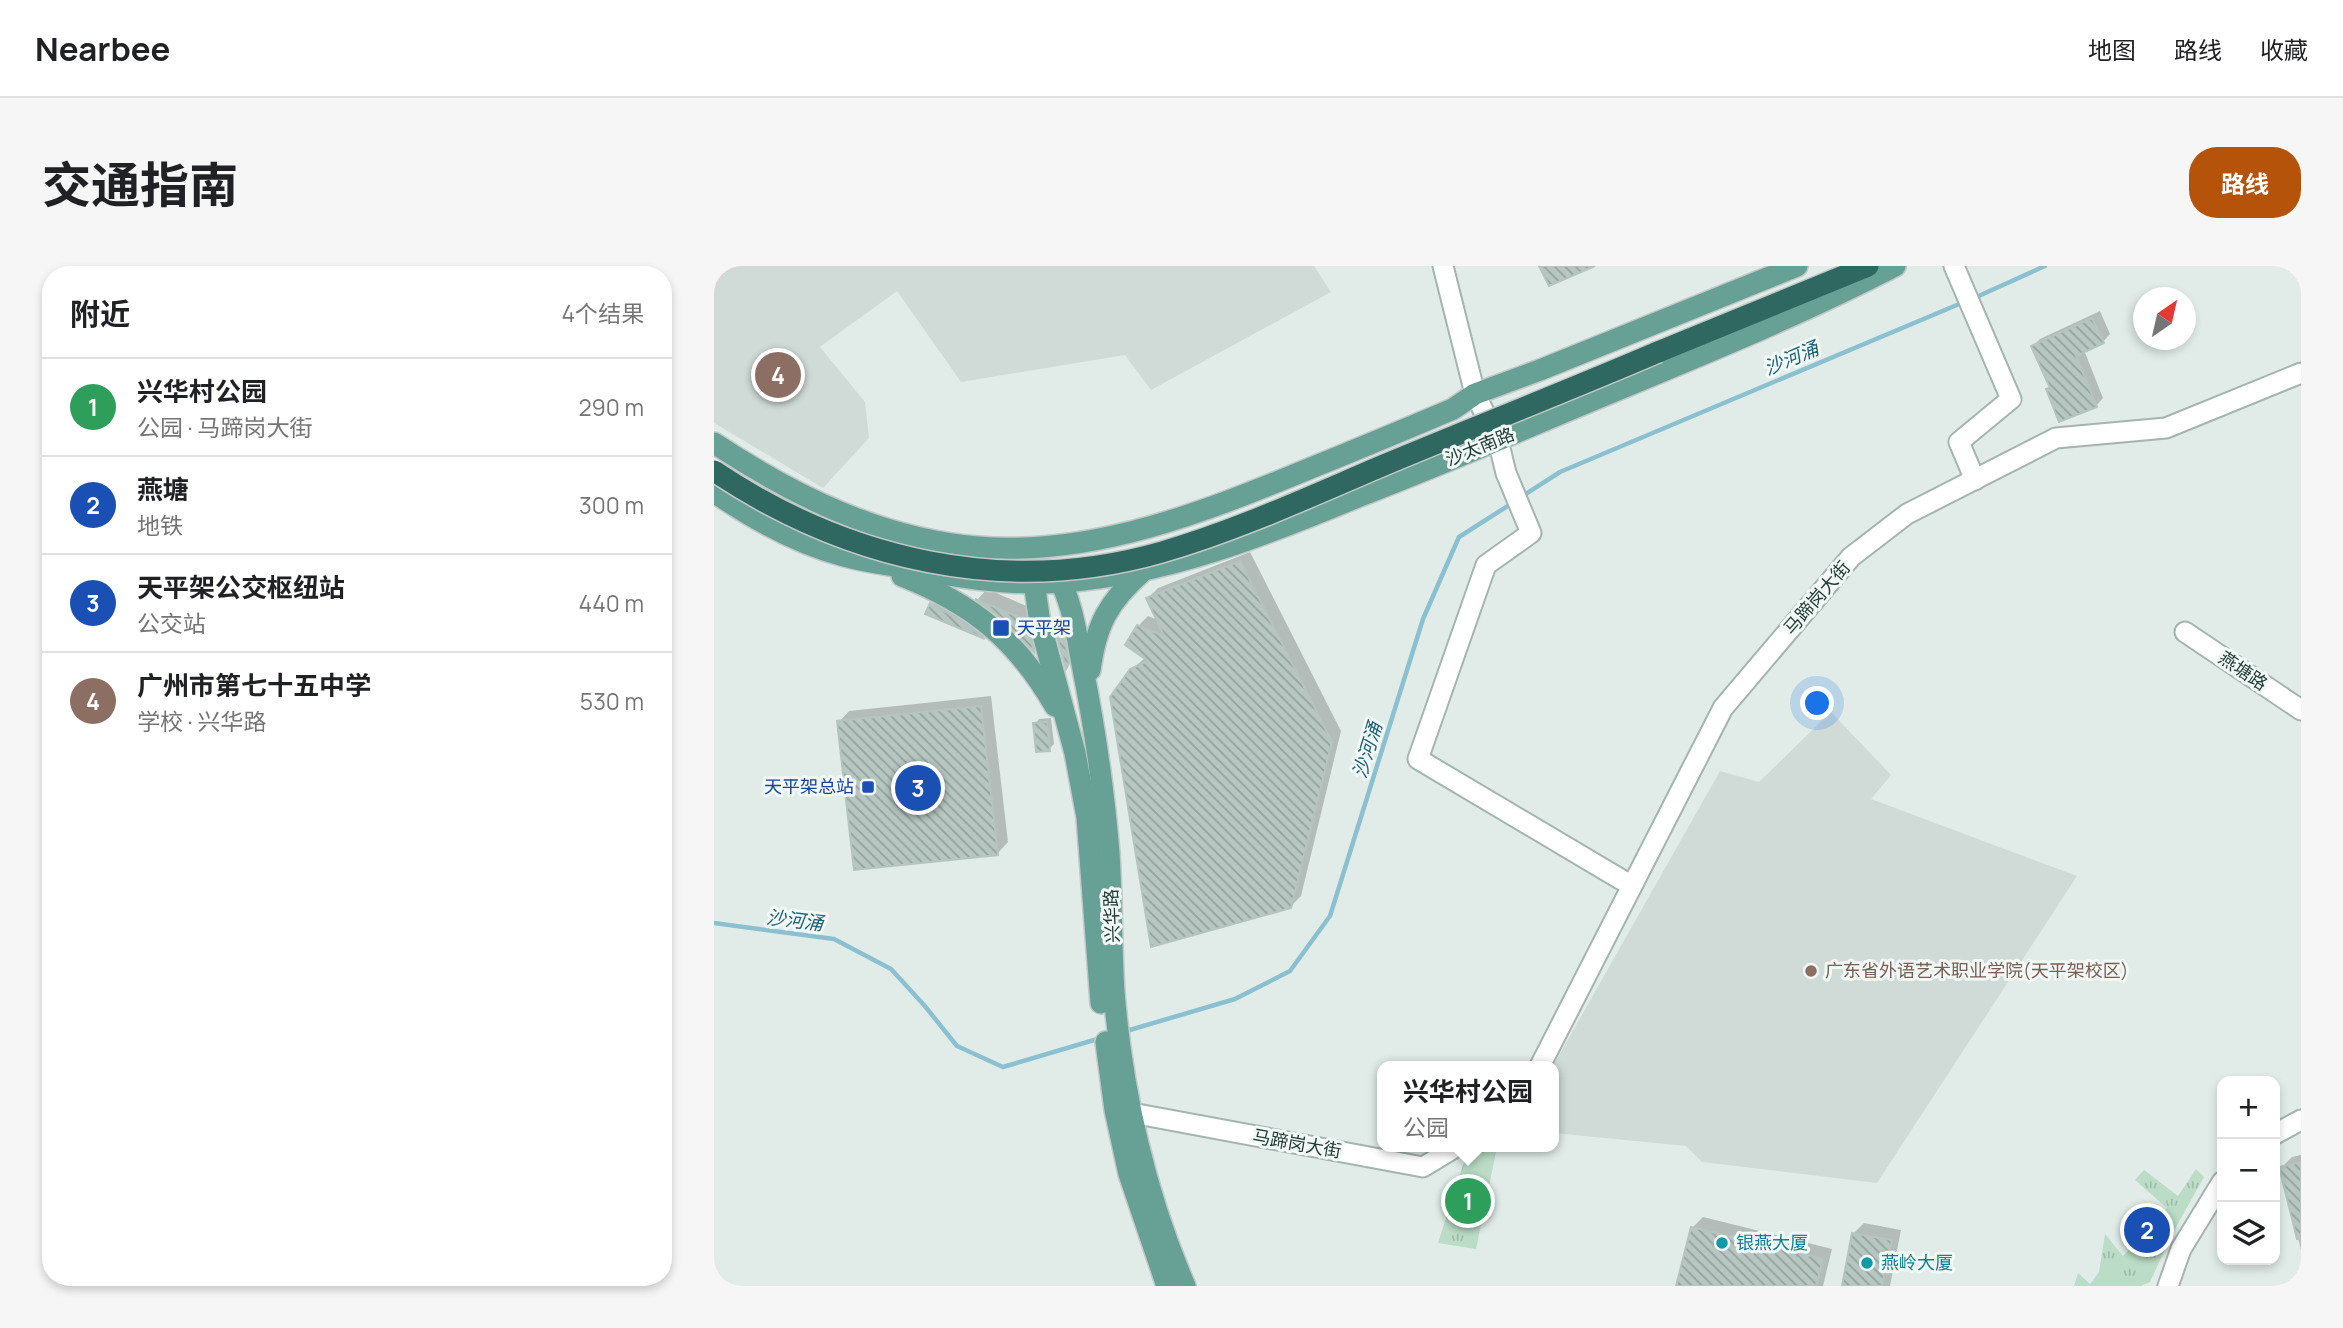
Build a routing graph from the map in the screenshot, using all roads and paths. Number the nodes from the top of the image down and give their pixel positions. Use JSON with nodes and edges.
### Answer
{"nodes":[{"id":1,"x":1443,"y":266,"type":"edge"},
{"id":2,"x":1797,"y":266,"type":"edge"},
{"id":3,"x":1868,"y":266,"type":"edge"},
{"id":4,"x":1895,"y":266,"type":"edge"},
{"id":5,"x":1957,"y":272,"type":"edge"},
{"id":6,"x":2301,"y":373,"type":"edge"},
{"id":7,"x":1475,"y":394,"type":"junction"},
{"id":8,"x":1498,"y":440,"type":"junction"},
{"id":9,"x":714,"y":443,"type":"edge"},
{"id":10,"x":714,"y":471,"type":"edge"},
{"id":11,"x":1975,"y":480,"type":"junction"},
{"id":12,"x":714,"y":492,"type":"edge"},
{"id":13,"x":1039,"y":547,"type":"junction"},
{"id":14,"x":861,"y":560,"type":"junction"},
{"id":15,"x":1143,"y":570,"type":"junction"},
{"id":16,"x":1048,"y":582,"type":"junction"},
{"id":17,"x":2185,"y":632,"type":"dead end"},
{"id":18,"x":1087,"y":692,"type":"junction"},
{"id":19,"x":2301,"y":710,"type":"edge"},
{"id":20,"x":1069,"y":729,"type":"junction"},
{"id":21,"x":1632,"y":886,"type":"junction"},
{"id":22,"x":1107,"y":993,"type":"junction"},
{"id":23,"x":1115,"y":1059,"type":"junction"},
{"id":24,"x":1543,"y":1061,"type":"edge"},
{"id":25,"x":1132,"y":1113,"type":"junction"},
{"id":26,"x":2301,"y":1119,"type":"edge"},
{"id":27,"x":2280,"y":1131,"type":"edge"},
{"id":28,"x":1448,"y":1152,"type":"edge"},
{"id":29,"x":2217,"y":1190,"type":"edge"},
{"id":30,"x":1167,"y":1286,"type":"edge"},
{"id":31,"x":1185,"y":1286,"type":"edge"},
{"id":32,"x":2168,"y":1286,"type":"edge"}],
"edges":[{"from":1,"to":7,"type":"street"},
{"from":2,"to":7,"type":"main road"},
{"from":3,"to":10,"type":"highway","bridge":true},
{"from":4,"to":8,"type":"main road","name":"沙太南路"},
{"from":5,"to":11,"type":"street"},
{"from":6,"to":11,"type":"street","name":"马蹄岗大街"},
{"from":7,"to":8,"type":"street"},
{"from":7,"to":13,"type":"main road"},
{"from":8,"to":15,"type":"main road","name":"沙太南路"},
{"from":8,"to":21,"type":"street"},
{"from":9,"to":13,"type":"main road"},
{"from":11,"to":21,"type":"street","name":"马蹄岗大街"},
{"from":12,"to":14,"type":"main road"},
{"from":13,"to":16,"type":"main road","name":"兴华路"},
{"from":14,"to":16,"type":"main road"},
{"from":14,"to":20,"type":"main road"},
{"from":15,"to":16,"type":"main road","name":"沙太南路"},
{"from":15,"to":18,"type":"main road"},
{"from":16,"to":18,"type":"main road","name":"兴华路"},
{"from":16,"to":20,"type":"main road","name":"兴华路"},
{"from":17,"to":19,"type":"street","name":"燕塘路"},
{"from":18,"to":22,"type":"main road","name":"兴华路"},
{"from":20,"to":22,"type":"main road","name":"兴华路"},
{"from":21,"to":24,"type":"street","name":"马蹄岗大街"},
{"from":22,"to":23,"type":"main road","name":"兴华路"},
{"from":23,"to":25,"type":"main road","name":"兴华路"},
{"from":23,"to":30,"type":"main road","name":"兴华路"},
{"from":25,"to":28,"type":"street","name":"马蹄岗大街"},
{"from":25,"to":31,"type":"main road","name":"兴华路"},
{"from":26,"to":27,"type":"street"},
{"from":29,"to":32,"type":"street"}]}
